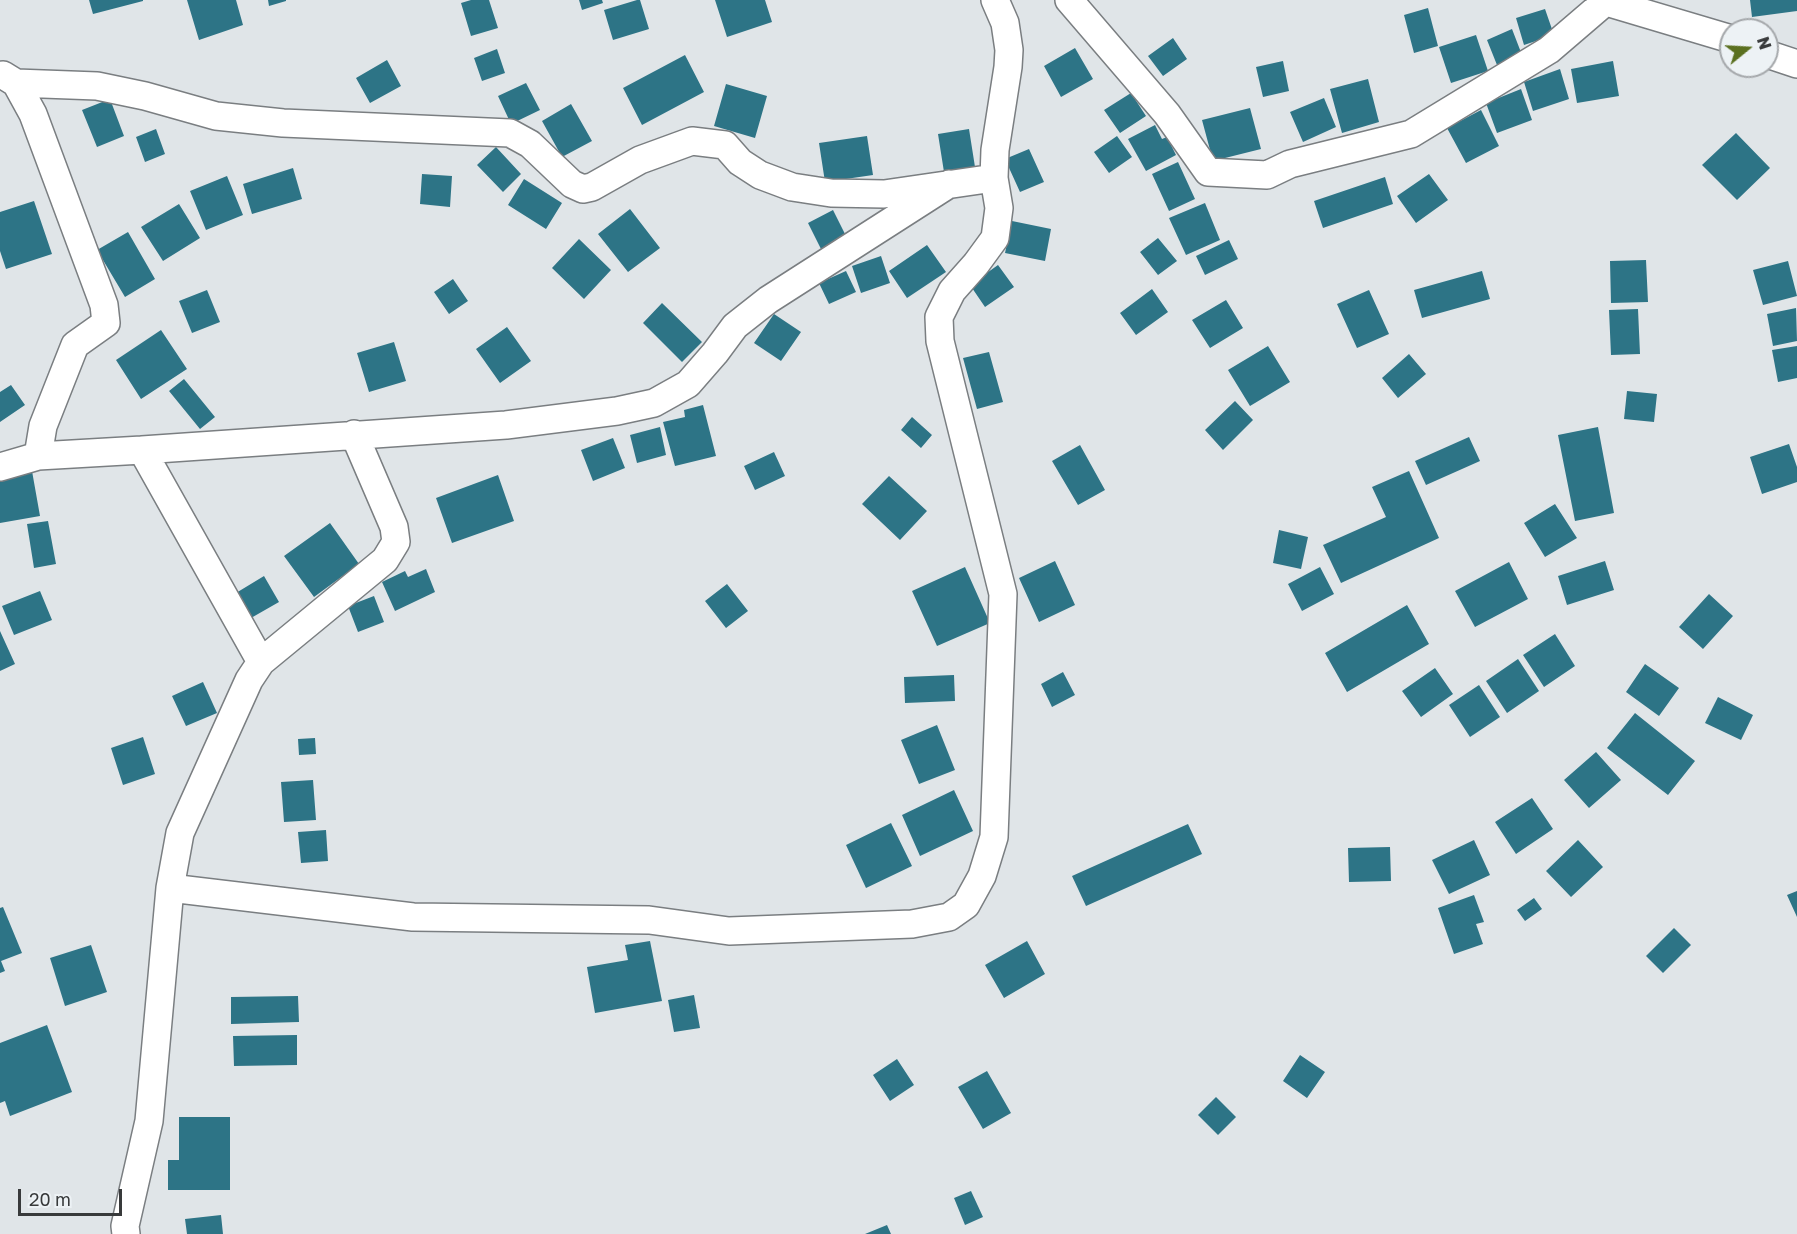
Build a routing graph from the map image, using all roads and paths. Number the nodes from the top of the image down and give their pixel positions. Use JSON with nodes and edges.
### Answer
{"nodes":[{"id":1,"x":994,"y":0,"type":"edge"},
{"id":2,"x":1069,"y":0,"type":"edge"},
{"id":3,"x":1603,"y":1,"type":"edge"},
{"id":4,"x":1719,"y":35,"type":"edge"},
{"id":5,"x":1779,"y":58,"type":"edge"},
{"id":6,"x":1797,"y":64,"type":"edge"},
{"id":7,"x":8,"y":78,"type":"edge"},
{"id":8,"x":994,"y":178,"type":"junction"},
{"id":9,"x":950,"y":184,"type":"junction"},
{"id":10,"x":354,"y":434,"type":"junction"},
{"id":11,"x":142,"y":450,"type":"junction"},
{"id":12,"x":38,"y":456,"type":"junction"},
{"id":13,"x":0,"y":467,"type":"edge"},
{"id":14,"x":261,"y":662,"type":"junction"},
{"id":15,"x":170,"y":888,"type":"junction"},
{"id":16,"x":126,"y":1234,"type":"edge"}],
"edges":[{"from":1,"to":8,"type":"street"},
{"from":2,"to":3,"type":"street"},
{"from":3,"to":4,"type":"street"},
{"from":5,"to":6,"type":"street"},
{"from":7,"to":9,"type":"street"},
{"from":7,"to":12,"type":"street"},
{"from":8,"to":9,"type":"street"},
{"from":8,"to":15,"type":"street"},
{"from":9,"to":10,"type":"street"},
{"from":10,"to":11,"type":"street"},
{"from":10,"to":14,"type":"street"},
{"from":11,"to":12,"type":"street"},
{"from":11,"to":14,"type":"street"},
{"from":12,"to":13,"type":"street"},
{"from":14,"to":15,"type":"street"},
{"from":15,"to":16,"type":"street"}]}
